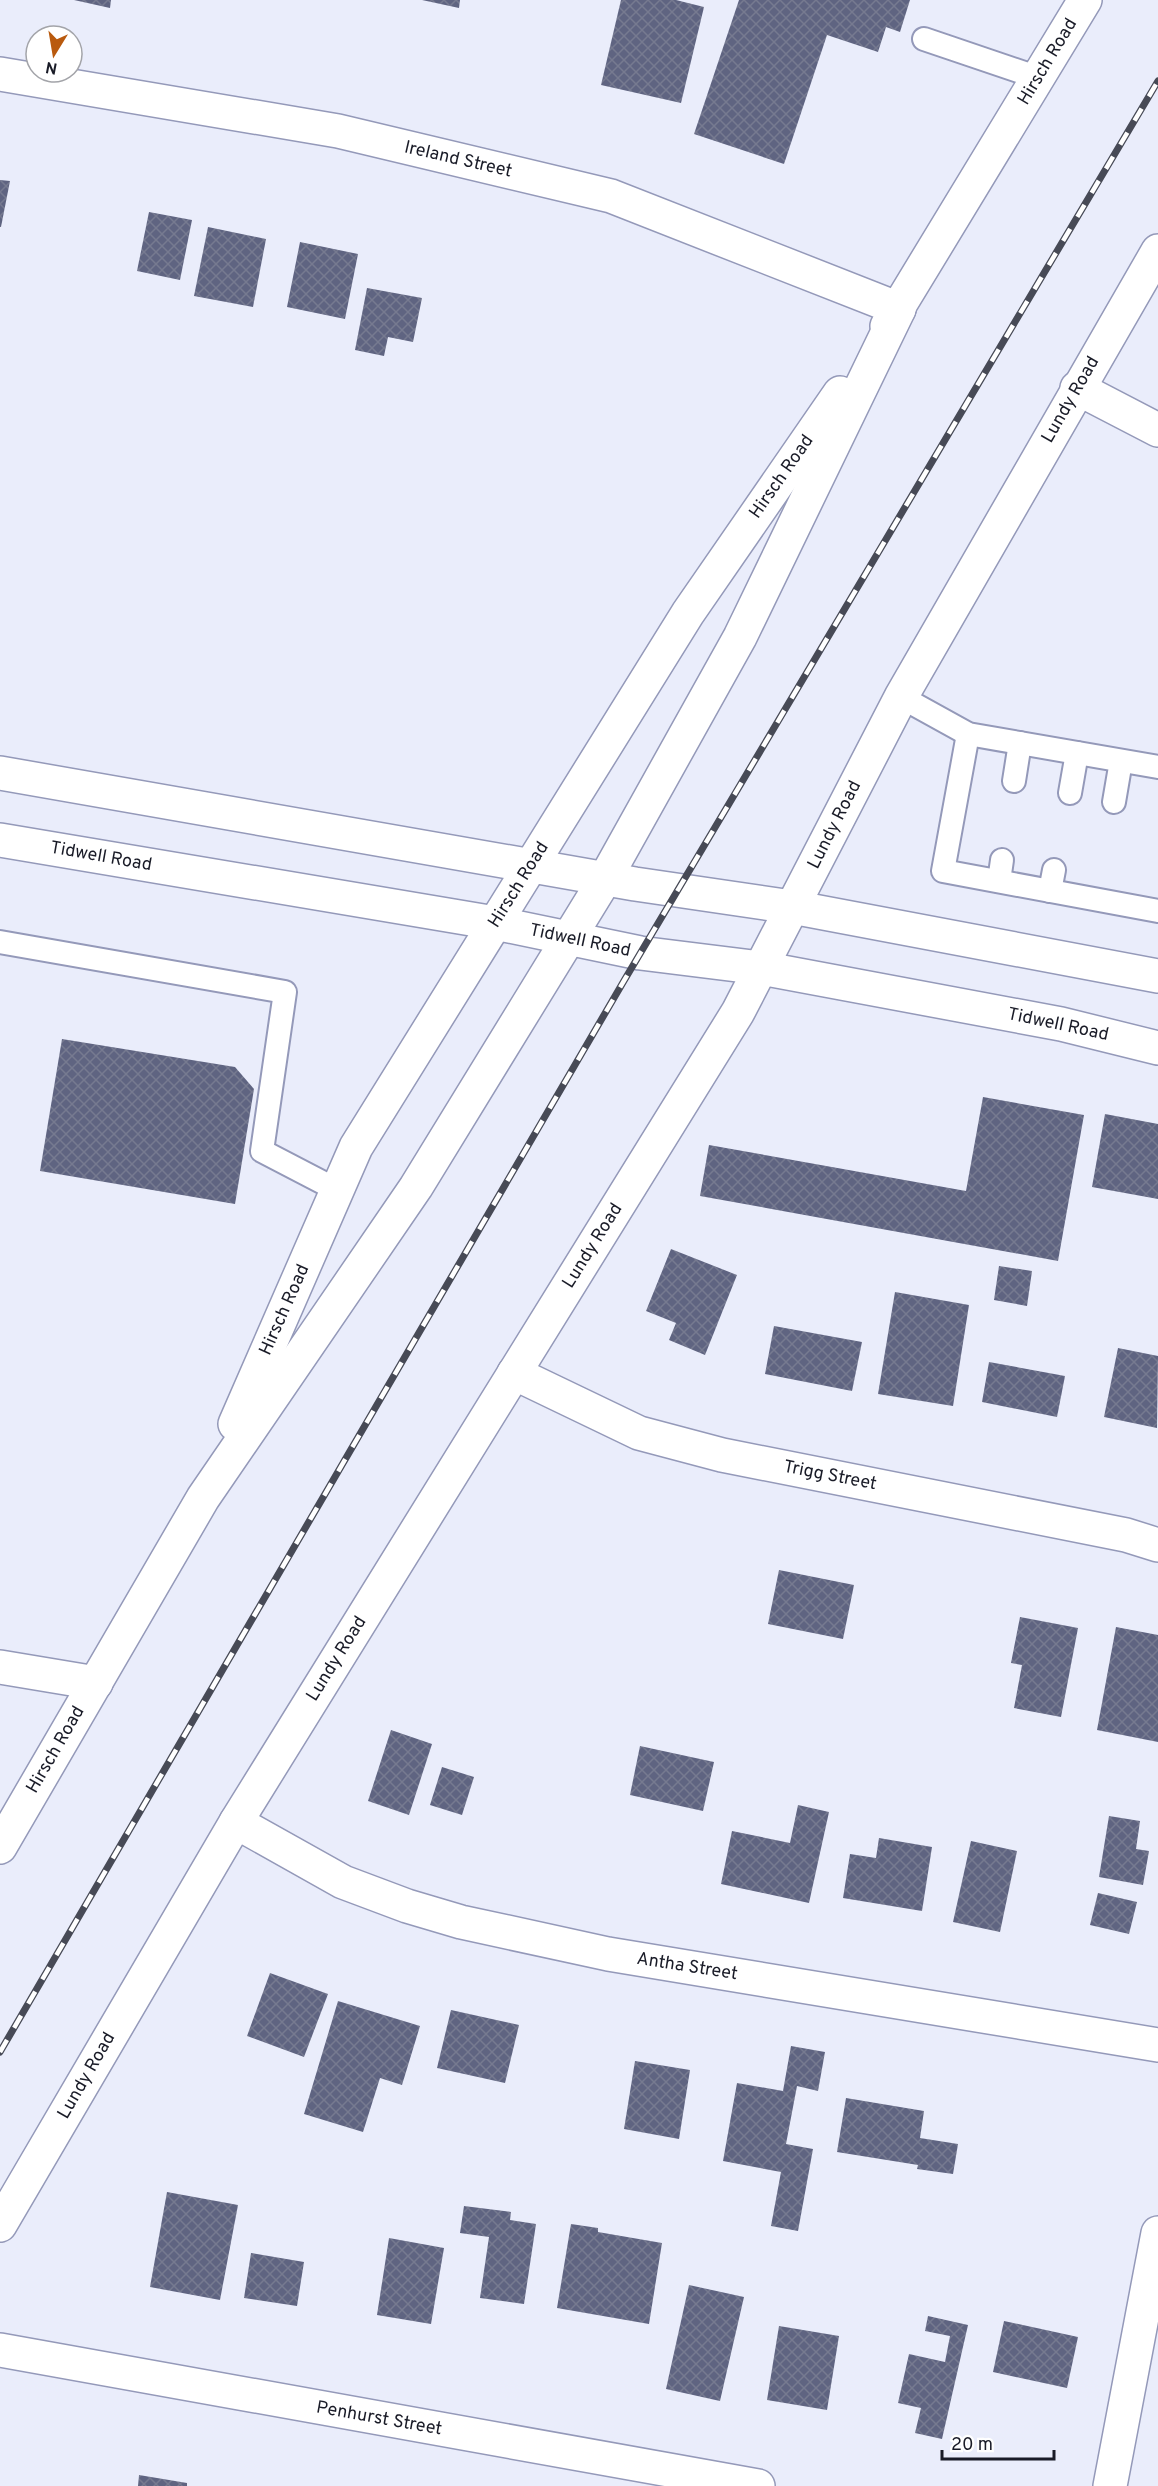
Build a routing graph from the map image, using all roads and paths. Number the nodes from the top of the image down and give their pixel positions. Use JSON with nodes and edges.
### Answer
{"nodes":[{"id":1,"x":1085,"y":0,"type":"edge"},
{"id":2,"x":924,"y":39,"type":"dead end"},
{"id":3,"x":0,"y":74,"type":"edge"},
{"id":4,"x":1039,"y":78,"type":"junction"},
{"id":5,"x":1158,"y":250,"type":"edge"},
{"id":6,"x":899,"y":309,"type":"junction"},
{"id":7,"x":1077,"y":388,"type":"junction"},
{"id":8,"x":1158,"y":430,"type":"edge"},
{"id":9,"x":901,"y":697,"type":"junction"},
{"id":10,"x":968,"y":734,"type":"junction"},
{"id":11,"x":1020,"y":743,"type":"junction"},
{"id":12,"x":1077,"y":753,"type":"junction"},
{"id":13,"x":1121,"y":761,"type":"junction"},
{"id":14,"x":1158,"y":767,"type":"edge"},
{"id":15,"x":0,"y":772,"type":"edge"},
{"id":16,"x":1014,"y":781,"type":"dead end"},
{"id":17,"x":1070,"y":793,"type":"dead end"},
{"id":18,"x":1114,"y":802,"type":"dead end"},
{"id":19,"x":0,"y":840,"type":"edge"},
{"id":20,"x":530,"y":866,"type":"junction"},
{"id":21,"x":605,"y":879,"type":"junction"},
{"id":22,"x":792,"y":907,"type":"junction"},
{"id":23,"x":1158,"y":911,"type":"edge"},
{"id":24,"x":495,"y":923,"type":"junction"},
{"id":25,"x":569,"y":939,"type":"junction"},
{"id":26,"x":0,"y":942,"type":"edge"},
{"id":27,"x":761,"y":968,"type":"junction"},
{"id":28,"x":1157,"y":970,"type":"edge"},
{"id":29,"x":1158,"y":1048,"type":"edge"},
{"id":30,"x":337,"y":1190,"type":"junction"},
{"id":31,"x":514,"y":1373,"type":"junction"},
{"id":32,"x":203,"y":1498,"type":"junction"},
{"id":33,"x":1158,"y":1545,"type":"edge"},
{"id":34,"x":0,"y":1667,"type":"edge"},
{"id":35,"x":96,"y":1683,"type":"junction"},
{"id":36,"x":236,"y":1822,"type":"junction"},
{"id":37,"x":0,"y":1846,"type":"edge"},
{"id":38,"x":1158,"y":2045,"type":"edge"},
{"id":39,"x":0,"y":2225,"type":"edge"},
{"id":40,"x":1158,"y":2233,"type":"edge"},
{"id":41,"x":0,"y":2350,"type":"edge"},
{"id":42,"x":758,"y":2486,"type":"edge"},
{"id":43,"x":1110,"y":2486,"type":"edge"}],
"edges":[{"from":1,"to":4,"type":"street","name":"Hirsch Road"},
{"from":2,"to":4,"type":"lane"},
{"from":3,"to":6,"type":"street","name":"Ireland Street"},
{"from":4,"to":6,"type":"street","name":"Hirsch Road"},
{"from":5,"to":7,"type":"street","name":"Lundy Road"},
{"from":6,"to":20,"type":"street","name":"Hirsch Road"},
{"from":6,"to":21,"type":"street","name":"Hirsch Road"},
{"from":7,"to":8,"type":"street"},
{"from":7,"to":9,"type":"street","name":"Lundy Road"},
{"from":9,"to":10,"type":"lane"},
{"from":9,"to":22,"type":"street","name":"Lundy Road"},
{"from":10,"to":11,"type":"lane"},
{"from":10,"to":23,"type":"lane"},
{"from":11,"to":12,"type":"lane"},
{"from":11,"to":16,"type":"lane"},
{"from":12,"to":13,"type":"lane"},
{"from":12,"to":17,"type":"lane"},
{"from":13,"to":14,"type":"lane"},
{"from":13,"to":18,"type":"lane"},
{"from":15,"to":20,"type":"street"},
{"from":19,"to":24,"type":"street","name":"Tidwell Road"},
{"from":20,"to":21,"type":"street"},
{"from":20,"to":24,"type":"street","name":"Hirsch Road"},
{"from":21,"to":22,"type":"street"},
{"from":21,"to":25,"type":"street","name":"Hirsch Road"},
{"from":22,"to":27,"type":"street","name":"Lundy Road"},
{"from":22,"to":28,"type":"street"},
{"from":24,"to":25,"type":"street","name":"Tidwell Road"},
{"from":24,"to":30,"type":"street","name":"Hirsch Road"},
{"from":25,"to":27,"type":"street","name":"Tidwell Road"},
{"from":25,"to":32,"type":"street","name":"Hirsch Road"},
{"from":26,"to":30,"type":"lane"},
{"from":27,"to":29,"type":"street","name":"Tidwell Road"},
{"from":27,"to":31,"type":"street","name":"Lundy Road"},
{"from":30,"to":32,"type":"street","name":"Hirsch Road"},
{"from":31,"to":33,"type":"street","name":"Trigg Street"},
{"from":31,"to":36,"type":"street","name":"Lundy Road"},
{"from":32,"to":35,"type":"street","name":"Hirsch Road"},
{"from":34,"to":35,"type":"street"},
{"from":35,"to":37,"type":"street","name":"Hirsch Road"},
{"from":36,"to":38,"type":"street","name":"Antha Street"},
{"from":36,"to":39,"type":"street","name":"Lundy Road"},
{"from":40,"to":43,"type":"street"},
{"from":41,"to":42,"type":"street","name":"Penhurst Street"}]}
